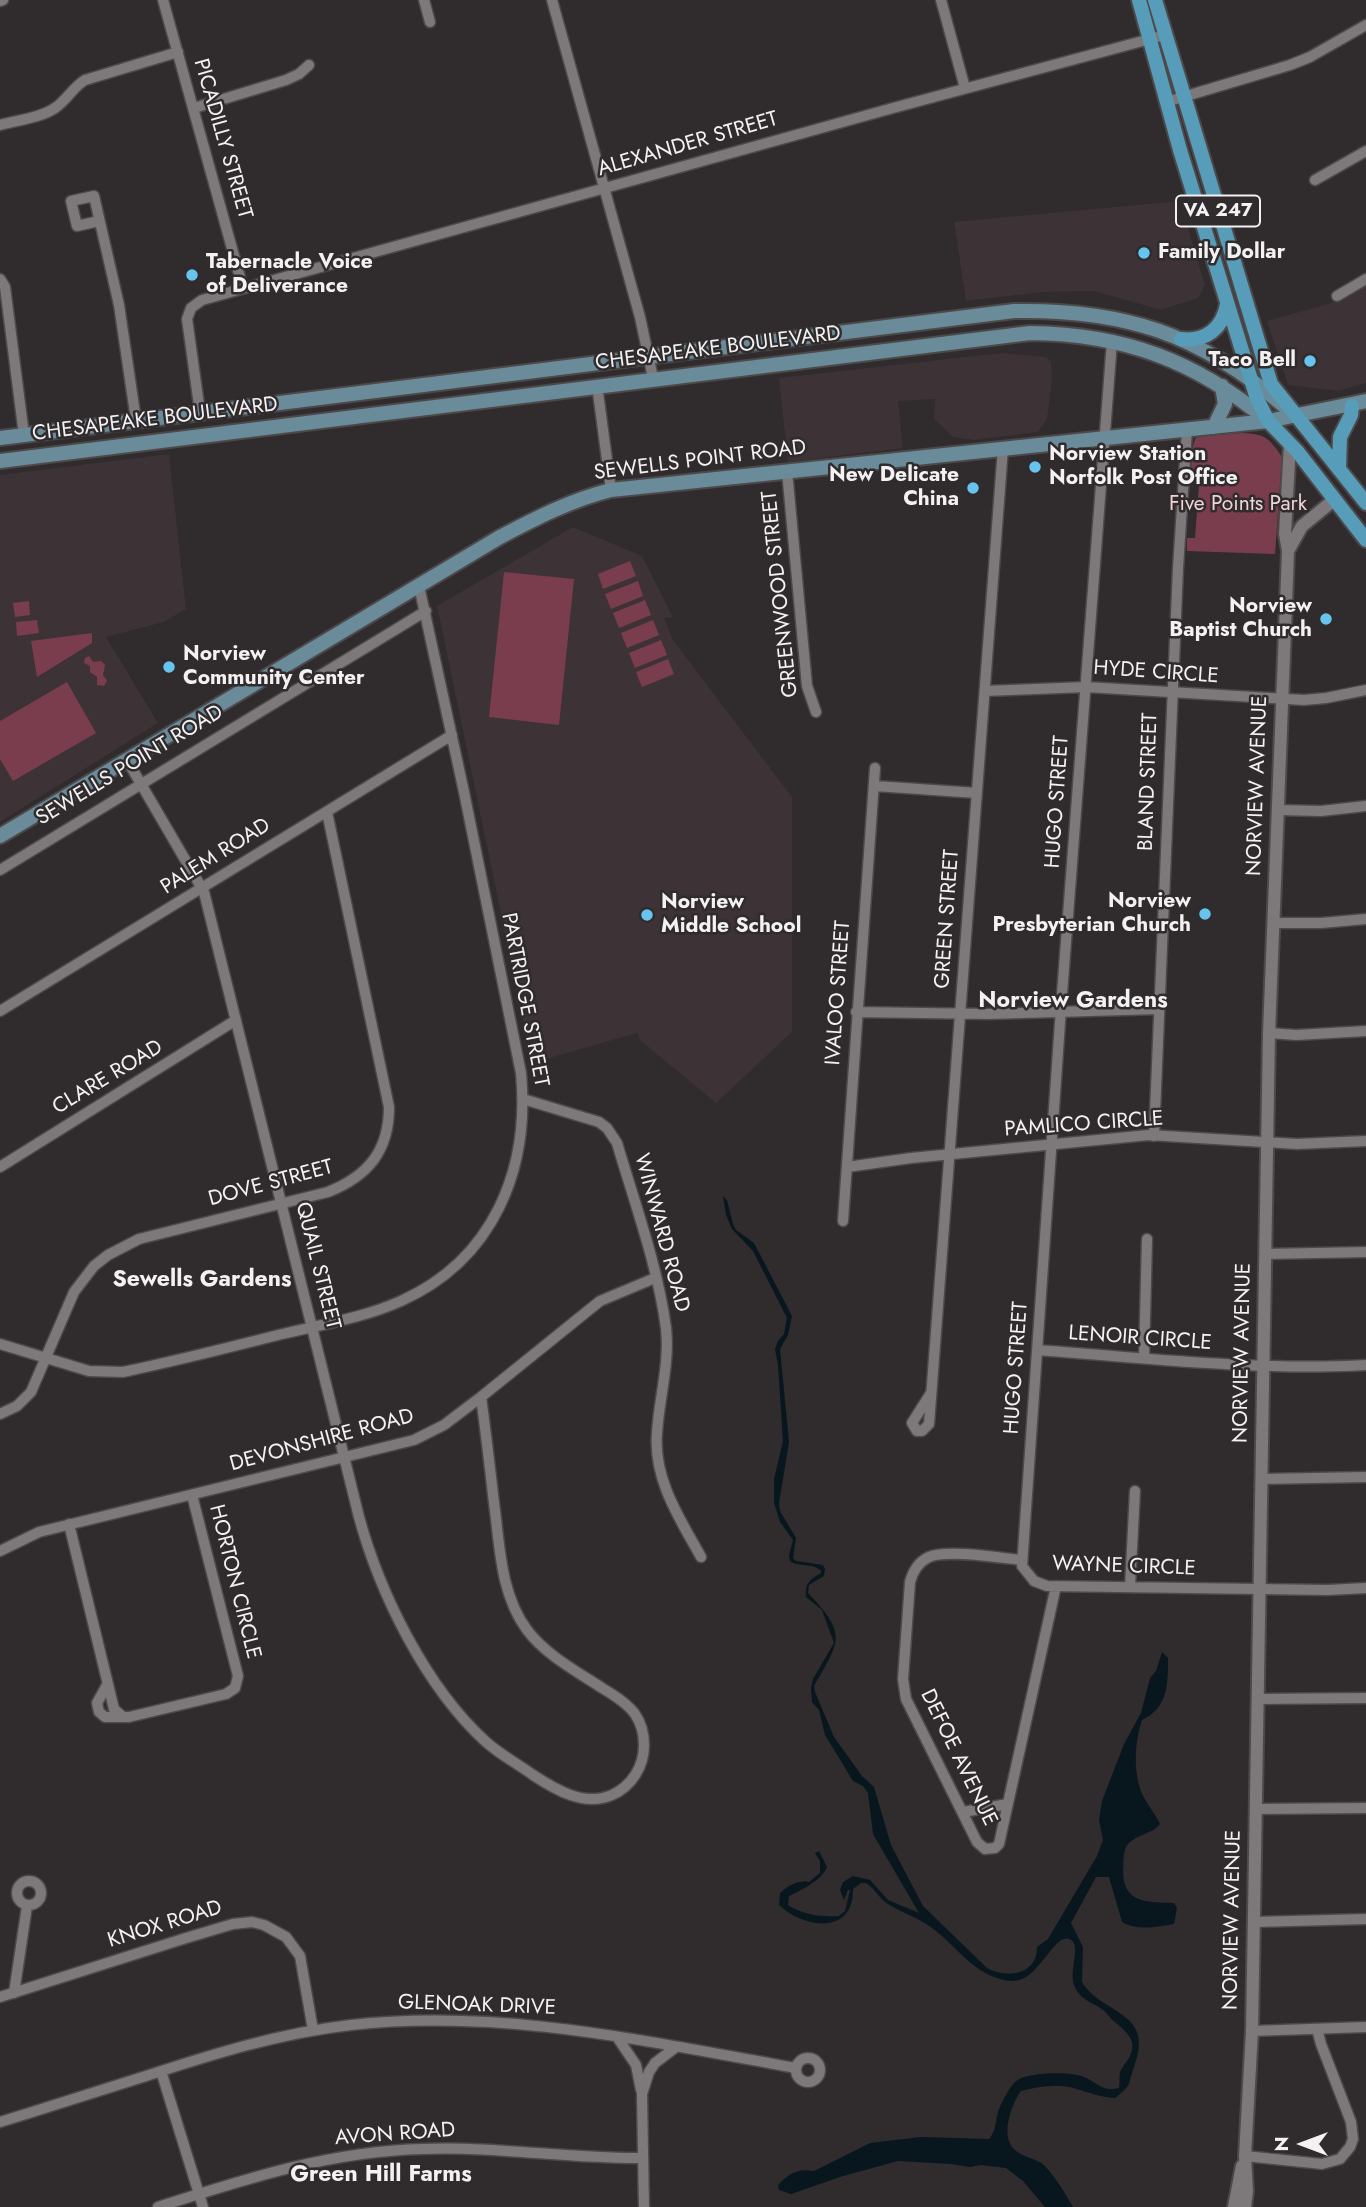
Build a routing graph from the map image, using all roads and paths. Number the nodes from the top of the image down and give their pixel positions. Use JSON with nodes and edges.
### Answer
{"nodes":[{"id":1,"x":163,"y":0,"type":"edge"},
{"id":2,"x":424,"y":0,"type":"edge"},
{"id":3,"x":552,"y":0,"type":"edge"},
{"id":4,"x":941,"y":0,"type":"edge"},
{"id":5,"x":1139,"y":0,"type":"edge"},
{"id":6,"x":1155,"y":0,"type":"edge"},
{"id":7,"x":430,"y":22,"type":"dead end"},
{"id":8,"x":1366,"y":25,"type":"edge"},
{"id":9,"x":1165,"y":35,"type":"junction"},
{"id":10,"x":1149,"y":40,"type":"junction"},
{"id":11,"x":178,"y":52,"type":"junction"},
{"id":12,"x":309,"y":65,"type":"dead end"},
{"id":13,"x":965,"y":88,"type":"junction"},
{"id":14,"x":1183,"y":96,"type":"junction"},
{"id":15,"x":1166,"y":102,"type":"junction"},
{"id":16,"x":194,"y":108,"type":"junction"},
{"id":17,"x":0,"y":125,"type":"edge"},
{"id":18,"x":1366,"y":151,"type":"edge"},
{"id":19,"x":1315,"y":180,"type":"dead end"},
{"id":20,"x":605,"y":189,"type":"junction"},
{"id":21,"x":99,"y":221,"type":"dead end"},
{"id":22,"x":0,"y":279,"type":"edge"},
{"id":23,"x":1366,"y":279,"type":"edge"},
{"id":24,"x":243,"y":288,"type":"junction"},
{"id":25,"x":1337,"y":296,"type":"dead end"},
{"id":26,"x":1228,"y":302,"type":"junction"},
{"id":27,"x":1014,"y":311,"type":"junction"},
{"id":28,"x":1017,"y":333,"type":"junction"},
{"id":29,"x":1181,"y":339,"type":"junction"},
{"id":30,"x":1112,"y":341,"type":"junction"},
{"id":31,"x":648,"y":356,"type":"junction"},
{"id":32,"x":653,"y":378,"type":"junction"},
{"id":33,"x":1250,"y":378,"type":"junction"},
{"id":34,"x":597,"y":385,"type":"junction"},
{"id":35,"x":1222,"y":386,"type":"junction"},
{"id":36,"x":1359,"y":403,"type":"edge"},
{"id":37,"x":200,"y":412,"type":"junction"},
{"id":38,"x":1296,"y":416,"type":"junction"},
{"id":39,"x":136,"y":420,"type":"junction"},
{"id":40,"x":1268,"y":421,"type":"junction"},
{"id":41,"x":1214,"y":427,"type":"junction"},
{"id":42,"x":1187,"y":430,"type":"junction"},
{"id":43,"x":24,"y":435,"type":"junction"},
{"id":44,"x":0,"y":438,"type":"edge"},
{"id":45,"x":1104,"y":438,"type":"junction"},
{"id":46,"x":1290,"y":443,"type":"junction"},
{"id":47,"x":1003,"y":449,"type":"junction"},
{"id":48,"x":0,"y":461,"type":"edge"},
{"id":49,"x":1339,"y":468,"type":"junction"},
{"id":50,"x":788,"y":471,"type":"junction"},
{"id":51,"x":611,"y":491,"type":"junction"},
{"id":52,"x":1335,"y":499,"type":"junction"},
{"id":53,"x":1366,"y":503,"type":"edge"},
{"id":54,"x":1366,"y":540,"type":"edge"},
{"id":55,"x":1288,"y":551,"type":"junction"},
{"id":56,"x":419,"y":586,"type":"junction"},
{"id":57,"x":426,"y":611,"type":"junction"},
{"id":58,"x":1086,"y":687,"type":"junction"},
{"id":59,"x":1366,"y":690,"type":"edge"},
{"id":60,"x":985,"y":691,"type":"junction"},
{"id":61,"x":1172,"y":693,"type":"junction"},
{"id":62,"x":1283,"y":699,"type":"junction"},
{"id":63,"x":816,"y":712,"type":"dead end"},
{"id":64,"x":452,"y":735,"type":"junction"},
{"id":65,"x":127,"y":760,"type":"junction"},
{"id":66,"x":875,"y":768,"type":"dead end"},
{"id":67,"x":141,"y":784,"type":"junction"},
{"id":68,"x":875,"y":786,"type":"junction"},
{"id":69,"x":977,"y":793,"type":"junction"},
{"id":70,"x":1366,"y":806,"type":"edge"},
{"id":71,"x":1278,"y":810,"type":"junction"},
{"id":72,"x":327,"y":812,"type":"junction"},
{"id":73,"x":0,"y":836,"type":"edge"},
{"id":74,"x":0,"y":870,"type":"edge"},
{"id":75,"x":202,"y":888,"type":"junction"},
{"id":76,"x":1366,"y":919,"type":"edge"},
{"id":77,"x":1274,"y":923,"type":"junction"},
{"id":78,"x":1159,"y":1009,"type":"junction"},
{"id":79,"x":0,"y":1011,"type":"edge"},
{"id":80,"x":856,"y":1012,"type":"junction"},
{"id":81,"x":1061,"y":1012,"type":"junction"},
{"id":82,"x":960,"y":1014,"type":"junction"},
{"id":83,"x":236,"y":1020,"type":"junction"},
{"id":84,"x":1366,"y":1031,"type":"edge"},
{"id":85,"x":1269,"y":1033,"type":"junction"},
{"id":86,"x":523,"y":1099,"type":"junction"},
{"id":87,"x":1154,"y":1136,"type":"junction"},
{"id":88,"x":1366,"y":1142,"type":"edge"},
{"id":89,"x":1052,"y":1143,"type":"junction"},
{"id":90,"x":1267,"y":1143,"type":"junction"},
{"id":91,"x":951,"y":1154,"type":"junction"},
{"id":92,"x":0,"y":1167,"type":"edge"},
{"id":93,"x":847,"y":1167,"type":"junction"},
{"id":94,"x":281,"y":1203,"type":"junction"},
{"id":95,"x":843,"y":1221,"type":"dead end"},
{"id":96,"x":1147,"y":1239,"type":"dead end"},
{"id":97,"x":1366,"y":1252,"type":"edge"},
{"id":98,"x":1265,"y":1254,"type":"junction"},
{"id":99,"x":656,"y":1278,"type":"junction"},
{"id":100,"x":313,"y":1327,"type":"junction"},
{"id":101,"x":0,"y":1344,"type":"edge"},
{"id":102,"x":1037,"y":1350,"type":"junction"},
{"id":103,"x":1144,"y":1358,"type":"junction"},
{"id":104,"x":46,"y":1359,"type":"junction"},
{"id":105,"x":1366,"y":1365,"type":"edge"},
{"id":106,"x":1263,"y":1367,"type":"junction"},
{"id":107,"x":931,"y":1393,"type":"dead end"},
{"id":108,"x":481,"y":1397,"type":"junction"},
{"id":109,"x":0,"y":1414,"type":"edge"},
{"id":110,"x":345,"y":1457,"type":"junction"},
{"id":111,"x":1366,"y":1477,"type":"edge"},
{"id":112,"x":1261,"y":1479,"type":"junction"},
{"id":113,"x":1135,"y":1491,"type":"dead end"},
{"id":114,"x":192,"y":1494,"type":"junction"},
{"id":115,"x":69,"y":1524,"type":"junction"},
{"id":116,"x":0,"y":1551,"type":"edge"},
{"id":117,"x":701,"y":1557,"type":"dead end"},
{"id":118,"x":1021,"y":1560,"type":"junction"},
{"id":119,"x":910,"y":1582,"type":"joint"},
{"id":120,"x":1056,"y":1586,"type":"junction"},
{"id":121,"x":1130,"y":1587,"type":"junction"},
{"id":122,"x":1260,"y":1588,"type":"junction"},
{"id":123,"x":1366,"y":1588,"type":"edge"},
{"id":124,"x":107,"y":1685,"type":"junction"},
{"id":125,"x":1366,"y":1698,"type":"edge"},
{"id":126,"x":1258,"y":1699,"type":"junction"},
{"id":127,"x":123,"y":1717,"type":"junction"},
{"id":128,"x":1009,"y":1804,"type":"junction"},
{"id":129,"x":1366,"y":1808,"type":"edge"},
{"id":130,"x":1256,"y":1809,"type":"junction"},
{"id":131,"x":963,"y":1812,"type":"junction"},
{"id":132,"x":27,"y":1906,"type":"dead end"},
{"id":133,"x":1366,"y":1919,"type":"edge"},
{"id":134,"x":1254,"y":1922,"type":"junction"},
{"id":135,"x":14,"y":1993,"type":"junction"},
{"id":136,"x":0,"y":1997,"type":"edge"},
{"id":137,"x":1366,"y":2027,"type":"edge"},
{"id":138,"x":1317,"y":2029,"type":"junction"},
{"id":139,"x":313,"y":2030,"type":"junction"},
{"id":140,"x":1252,"y":2031,"type":"junction"},
{"id":141,"x":617,"y":2037,"type":"junction"},
{"id":142,"x":676,"y":2047,"type":"junction"},
{"id":143,"x":796,"y":2068,"type":"dead end"},
{"id":144,"x":161,"y":2071,"type":"junction"},
{"id":145,"x":642,"y":2094,"type":"junction"},
{"id":146,"x":0,"y":2122,"type":"edge"},
{"id":147,"x":1245,"y":2156,"type":"junction"},
{"id":148,"x":642,"y":2158,"type":"junction"},
{"id":149,"x":199,"y":2194,"type":"junction"},
{"id":150,"x":158,"y":2207,"type":"edge"},
{"id":151,"x":204,"y":2207,"type":"edge"},
{"id":152,"x":643,"y":2207,"type":"edge"},
{"id":153,"x":1234,"y":2207,"type":"edge"},
{"id":154,"x":1245,"y":2207,"type":"edge"}],
"edges":[{"from":1,"to":11,"type":"street","name":"PICADILLY STREET"},
{"from":2,"to":7,"type":"street"},
{"from":3,"to":20,"type":"street"},
{"from":4,"to":13,"type":"street"},
{"from":5,"to":10,"type":"main road","number":"VA 247"},
{"from":6,"to":9,"type":"main road","number":"VA 247"},
{"from":8,"to":14,"type":"street"},
{"from":9,"to":10,"type":"street","name":"ALEXANDER STREET"},
{"from":9,"to":14,"type":"main road","number":"VA 247"},
{"from":10,"to":13,"type":"street","name":"ALEXANDER STREET"},
{"from":10,"to":15,"type":"main road","number":"VA 247"},
{"from":11,"to":16,"type":"street","name":"PICADILLY STREET"},
{"from":11,"to":17,"type":"street"},
{"from":12,"to":16,"type":"street"},
{"from":13,"to":20,"type":"street","name":"ALEXANDER STREET"},
{"from":14,"to":15,"type":"street"},
{"from":14,"to":38,"type":"main road","number":"VA 247"},
{"from":15,"to":26,"type":"main road","number":"VA 247"},
{"from":16,"to":24,"type":"street","name":"PICADILLY STREET"},
{"from":18,"to":19,"type":"street"},
{"from":20,"to":24,"type":"street","name":"ALEXANDER STREET"},
{"from":20,"to":31,"type":"street"},
{"from":21,"to":39,"type":"street"},
{"from":22,"to":43,"type":"street"},
{"from":23,"to":25,"type":"street"},
{"from":24,"to":37,"type":"street","name":"ALEXANDER STREET"},
{"from":26,"to":29,"type":"main road"},
{"from":26,"to":33,"type":"main road","number":"VA 247"},
{"from":27,"to":28,"type":"main road"},
{"from":27,"to":29,"type":"main road","name":"CHESAPEAKE BOULEVARD"},
{"from":27,"to":31,"type":"main road","name":"CHESAPEAKE BOULEVARD"},
{"from":28,"to":30,"type":"main road","name":"CHESAPEAKE BOULEVARD"},
{"from":28,"to":32,"type":"main road","name":"CHESAPEAKE BOULEVARD"},
{"from":29,"to":33,"type":"main road","name":"CHESAPEAKE BOULEVARD"},
{"from":30,"to":35,"type":"main road","name":"CHESAPEAKE BOULEVARD"},
{"from":30,"to":45,"type":"street","name":"HUGO STREET"},
{"from":31,"to":32,"type":"street"},
{"from":31,"to":37,"type":"main road","name":"CHESAPEAKE BOULEVARD"},
{"from":32,"to":34,"type":"main road","name":"CHESAPEAKE BOULEVARD"},
{"from":33,"to":38,"type":"main road","name":"CHESAPEAKE BOULEVARD"},
{"from":33,"to":40,"type":"main road","number":"VA 247"},
{"from":34,"to":48,"type":"main road","name":"CHESAPEAKE BOULEVARD"},
{"from":34,"to":51,"type":"street"},
{"from":35,"to":40,"type":"main road","name":"CHESAPEAKE BOULEVARD"},
{"from":35,"to":41,"type":"main road"},
{"from":36,"to":38,"type":"main road","name":"SEWELLS POINT ROAD"},
{"from":36,"to":49,"type":"main road"},
{"from":37,"to":39,"type":"main road","name":"CHESAPEAKE BOULEVARD"},
{"from":38,"to":40,"type":"main road","name":"SEWELLS POINT ROAD"},
{"from":38,"to":49,"type":"main road","name":"CHESAPEAKE BOULEVARD","number":"VA 247"},
{"from":39,"to":43,"type":"main road","name":"CHESAPEAKE BOULEVARD"},
{"from":40,"to":41,"type":"main road","name":"SEWELLS POINT ROAD"},
{"from":40,"to":46,"type":"main road","name":"CHESAPEAKE BOULEVARD","number":"VA 247"},
{"from":41,"to":42,"type":"main road","name":"SEWELLS POINT ROAD"},
{"from":42,"to":45,"type":"main road","name":"SEWELLS POINT ROAD"},
{"from":42,"to":61,"type":"street","name":"BLAND STREET"},
{"from":43,"to":44,"type":"main road","name":"CHESAPEAKE BOULEVARD"},
{"from":45,"to":47,"type":"main road","name":"SEWELLS POINT ROAD"},
{"from":45,"to":58,"type":"street","name":"HUGO STREET"},
{"from":46,"to":52,"type":"main road","name":"CHESAPEAKE BOULEVARD","number":"VA 247"},
{"from":46,"to":55,"type":"street","name":"NORVIEW AVENUE"},
{"from":47,"to":50,"type":"main road","name":"SEWELLS POINT ROAD"},
{"from":47,"to":60,"type":"street","name":"GREEN STREET"},
{"from":49,"to":53,"type":"main road","name":"CHESAPEAKE BOULEVARD","number":"VA 247"},
{"from":50,"to":51,"type":"main road","name":"SEWELLS POINT ROAD"},
{"from":50,"to":63,"type":"street","name":"GREENWOOD STREET"},
{"from":51,"to":56,"type":"main road","name":"SEWELLS POINT ROAD"},
{"from":52,"to":54,"type":"main road","name":"CHESAPEAKE BOULEVARD","number":"VA 247"},
{"from":52,"to":55,"type":"street"},
{"from":55,"to":62,"type":"street","name":"NORVIEW AVENUE"},
{"from":56,"to":57,"type":"street","name":"PARTRIDGE STREET"},
{"from":56,"to":65,"type":"main road","name":"SEWELLS POINT ROAD"},
{"from":57,"to":64,"type":"street","name":"PARTRIDGE STREET"},
{"from":57,"to":67,"type":"street","name":"SEWELLS POINT ROAD"},
{"from":58,"to":60,"type":"street","name":"HYDE CIRCLE"},
{"from":58,"to":61,"type":"street","name":"HYDE CIRCLE"},
{"from":58,"to":81,"type":"street","name":"HUGO STREET"},
{"from":59,"to":62,"type":"street","name":"HYDE CIRCLE"},
{"from":60,"to":69,"type":"street","name":"GREEN STREET"},
{"from":61,"to":62,"type":"street","name":"HYDE CIRCLE"},
{"from":61,"to":78,"type":"street","name":"BLAND STREET"},
{"from":62,"to":71,"type":"street","name":"NORVIEW AVENUE"},
{"from":64,"to":72,"type":"street","name":"PALEM ROAD"},
{"from":64,"to":86,"type":"street","name":"PARTRIDGE STREET"},
{"from":65,"to":67,"type":"street","name":"QUAIL STREET"},
{"from":65,"to":73,"type":"main road","name":"SEWELLS POINT ROAD"},
{"from":66,"to":68,"type":"street","name":"IVALOO STREET"},
{"from":67,"to":74,"type":"street","name":"SEWELLS POINT ROAD"},
{"from":67,"to":75,"type":"street","name":"QUAIL STREET"},
{"from":68,"to":69,"type":"street"},
{"from":68,"to":80,"type":"street","name":"IVALOO STREET"},
{"from":69,"to":82,"type":"street","name":"GREEN STREET"},
{"from":70,"to":71,"type":"street"},
{"from":71,"to":77,"type":"street","name":"NORVIEW AVENUE"},
{"from":72,"to":75,"type":"street","name":"PALEM ROAD"},
{"from":72,"to":94,"type":"street","name":"DOVE STREET"},
{"from":75,"to":79,"type":"street","name":"PALEM ROAD"},
{"from":75,"to":83,"type":"street","name":"QUAIL STREET"},
{"from":76,"to":77,"type":"street"},
{"from":77,"to":85,"type":"street","name":"NORVIEW AVENUE"},
{"from":78,"to":81,"type":"street"},
{"from":78,"to":87,"type":"street","name":"BLAND STREET"},
{"from":80,"to":82,"type":"street"},
{"from":80,"to":93,"type":"street","name":"IVALOO STREET"},
{"from":81,"to":82,"type":"street"},
{"from":81,"to":89,"type":"street","name":"HUGO STREET"},
{"from":82,"to":91,"type":"street","name":"GREEN STREET"},
{"from":83,"to":92,"type":"street","name":"CLARE ROAD"},
{"from":83,"to":94,"type":"street","name":"QUAIL STREET"},
{"from":84,"to":85,"type":"street"},
{"from":85,"to":90,"type":"street","name":"NORVIEW AVENUE"},
{"from":86,"to":99,"type":"street","name":"WINWARD ROAD"},
{"from":86,"to":100,"type":"street","name":"PARTRIDGE STREET"},
{"from":87,"to":89,"type":"street","name":"PAMLICO CIRCLE"},
{"from":87,"to":90,"type":"street","name":"PAMLICO CIRCLE"},
{"from":88,"to":90,"type":"street","name":"PAMLICO CIRCLE"},
{"from":89,"to":91,"type":"street","name":"PAMLICO CIRCLE"},
{"from":89,"to":102,"type":"street","name":"HUGO STREET"},
{"from":90,"to":98,"type":"street","name":"NORVIEW AVENUE"},
{"from":91,"to":93,"type":"street","name":"PAMLICO CIRCLE"},
{"from":91,"to":107,"type":"street","name":"GREEN STREET"},
{"from":93,"to":95,"type":"street","name":"IVALOO STREET"},
{"from":94,"to":100,"type":"street","name":"QUAIL STREET"},
{"from":94,"to":104,"type":"street","name":"DOVE STREET"},
{"from":96,"to":103,"type":"street"},
{"from":97,"to":98,"type":"street"},
{"from":98,"to":106,"type":"street","name":"NORVIEW AVENUE"},
{"from":99,"to":108,"type":"street","name":"DEVONSHIRE ROAD"},
{"from":99,"to":117,"type":"street","name":"WINWARD ROAD"},
{"from":100,"to":104,"type":"street","name":"PARTRIDGE STREET"},
{"from":100,"to":110,"type":"street","name":"QUAIL STREET"},
{"from":101,"to":104,"type":"street","name":"PARTRIDGE STREET"},
{"from":102,"to":103,"type":"street","name":"LENOIR CIRCLE"},
{"from":102,"to":118,"type":"street","name":"HUGO STREET"},
{"from":103,"to":106,"type":"street","name":"LENOIR CIRCLE"},
{"from":104,"to":109,"type":"street","name":"DOVE STREET"},
{"from":105,"to":106,"type":"street","name":"LENOIR CIRCLE"},
{"from":106,"to":112,"type":"street","name":"NORVIEW AVENUE"},
{"from":108,"to":110,"type":"street","name":"DEVONSHIRE ROAD"},
{"from":108,"to":110,"type":"street","name":"QUAIL STREET"},
{"from":110,"to":114,"type":"street","name":"DEVONSHIRE ROAD"},
{"from":111,"to":112,"type":"street"},
{"from":112,"to":122,"type":"street","name":"NORVIEW AVENUE"},
{"from":113,"to":121,"type":"street"},
{"from":114,"to":115,"type":"street","name":"DEVONSHIRE ROAD"},
{"from":114,"to":127,"type":"street","name":"HORTON CIRCLE"},
{"from":115,"to":116,"type":"street","name":"DEVONSHIRE ROAD"},
{"from":115,"to":124,"type":"street"},
{"from":118,"to":119,"type":"street","name":"WAYNE CIRCLE"},
{"from":118,"to":120,"type":"street","name":"WAYNE CIRCLE"},
{"from":119,"to":131,"type":"street","name":"DEFOE AVENUE"},
{"from":120,"to":121,"type":"street","name":"WAYNE CIRCLE"},
{"from":120,"to":128,"type":"street"},
{"from":121,"to":122,"type":"street","name":"WAYNE CIRCLE"},
{"from":122,"to":123,"type":"street","name":"WAYNE CIRCLE"},
{"from":122,"to":126,"type":"street","name":"NORVIEW AVENUE"},
{"from":124,"to":127,"type":"street"},
{"from":124,"to":127,"type":"street"},
{"from":125,"to":126,"type":"street"},
{"from":126,"to":130,"type":"street","name":"NORVIEW AVENUE"},
{"from":128,"to":131,"type":"street"},
{"from":128,"to":131,"type":"street","name":"DEFOE AVENUE"},
{"from":129,"to":130,"type":"street"},
{"from":130,"to":134,"type":"street","name":"NORVIEW AVENUE"},
{"from":132,"to":135,"type":"street"},
{"from":133,"to":134,"type":"street"},
{"from":134,"to":140,"type":"street","name":"NORVIEW AVENUE"},
{"from":135,"to":136,"type":"street","name":"KNOX ROAD"},
{"from":135,"to":139,"type":"street","name":"KNOX ROAD"},
{"from":137,"to":138,"type":"street"},
{"from":138,"to":140,"type":"street"},
{"from":138,"to":147,"type":"street"},
{"from":139,"to":141,"type":"street","name":"GLENOAK DRIVE"},
{"from":139,"to":144,"type":"street","name":"GLENOAK DRIVE"},
{"from":140,"to":147,"type":"street","name":"NORVIEW AVENUE"},
{"from":141,"to":142,"type":"street","name":"GLENOAK DRIVE"},
{"from":141,"to":145,"type":"street"},
{"from":142,"to":143,"type":"street","name":"GLENOAK DRIVE"},
{"from":142,"to":145,"type":"street"},
{"from":144,"to":146,"type":"street","name":"GLENOAK DRIVE"},
{"from":144,"to":149,"type":"street"},
{"from":145,"to":148,"type":"street"},
{"from":147,"to":153,"type":"street","name":"NORVIEW AVENUE"},
{"from":147,"to":154,"type":"street","name":"NORVIEW AVENUE"},
{"from":148,"to":149,"type":"street","name":"AVON ROAD"},
{"from":148,"to":152,"type":"street"},
{"from":149,"to":150,"type":"street","name":"AVON ROAD"},
{"from":149,"to":151,"type":"street"}]}
